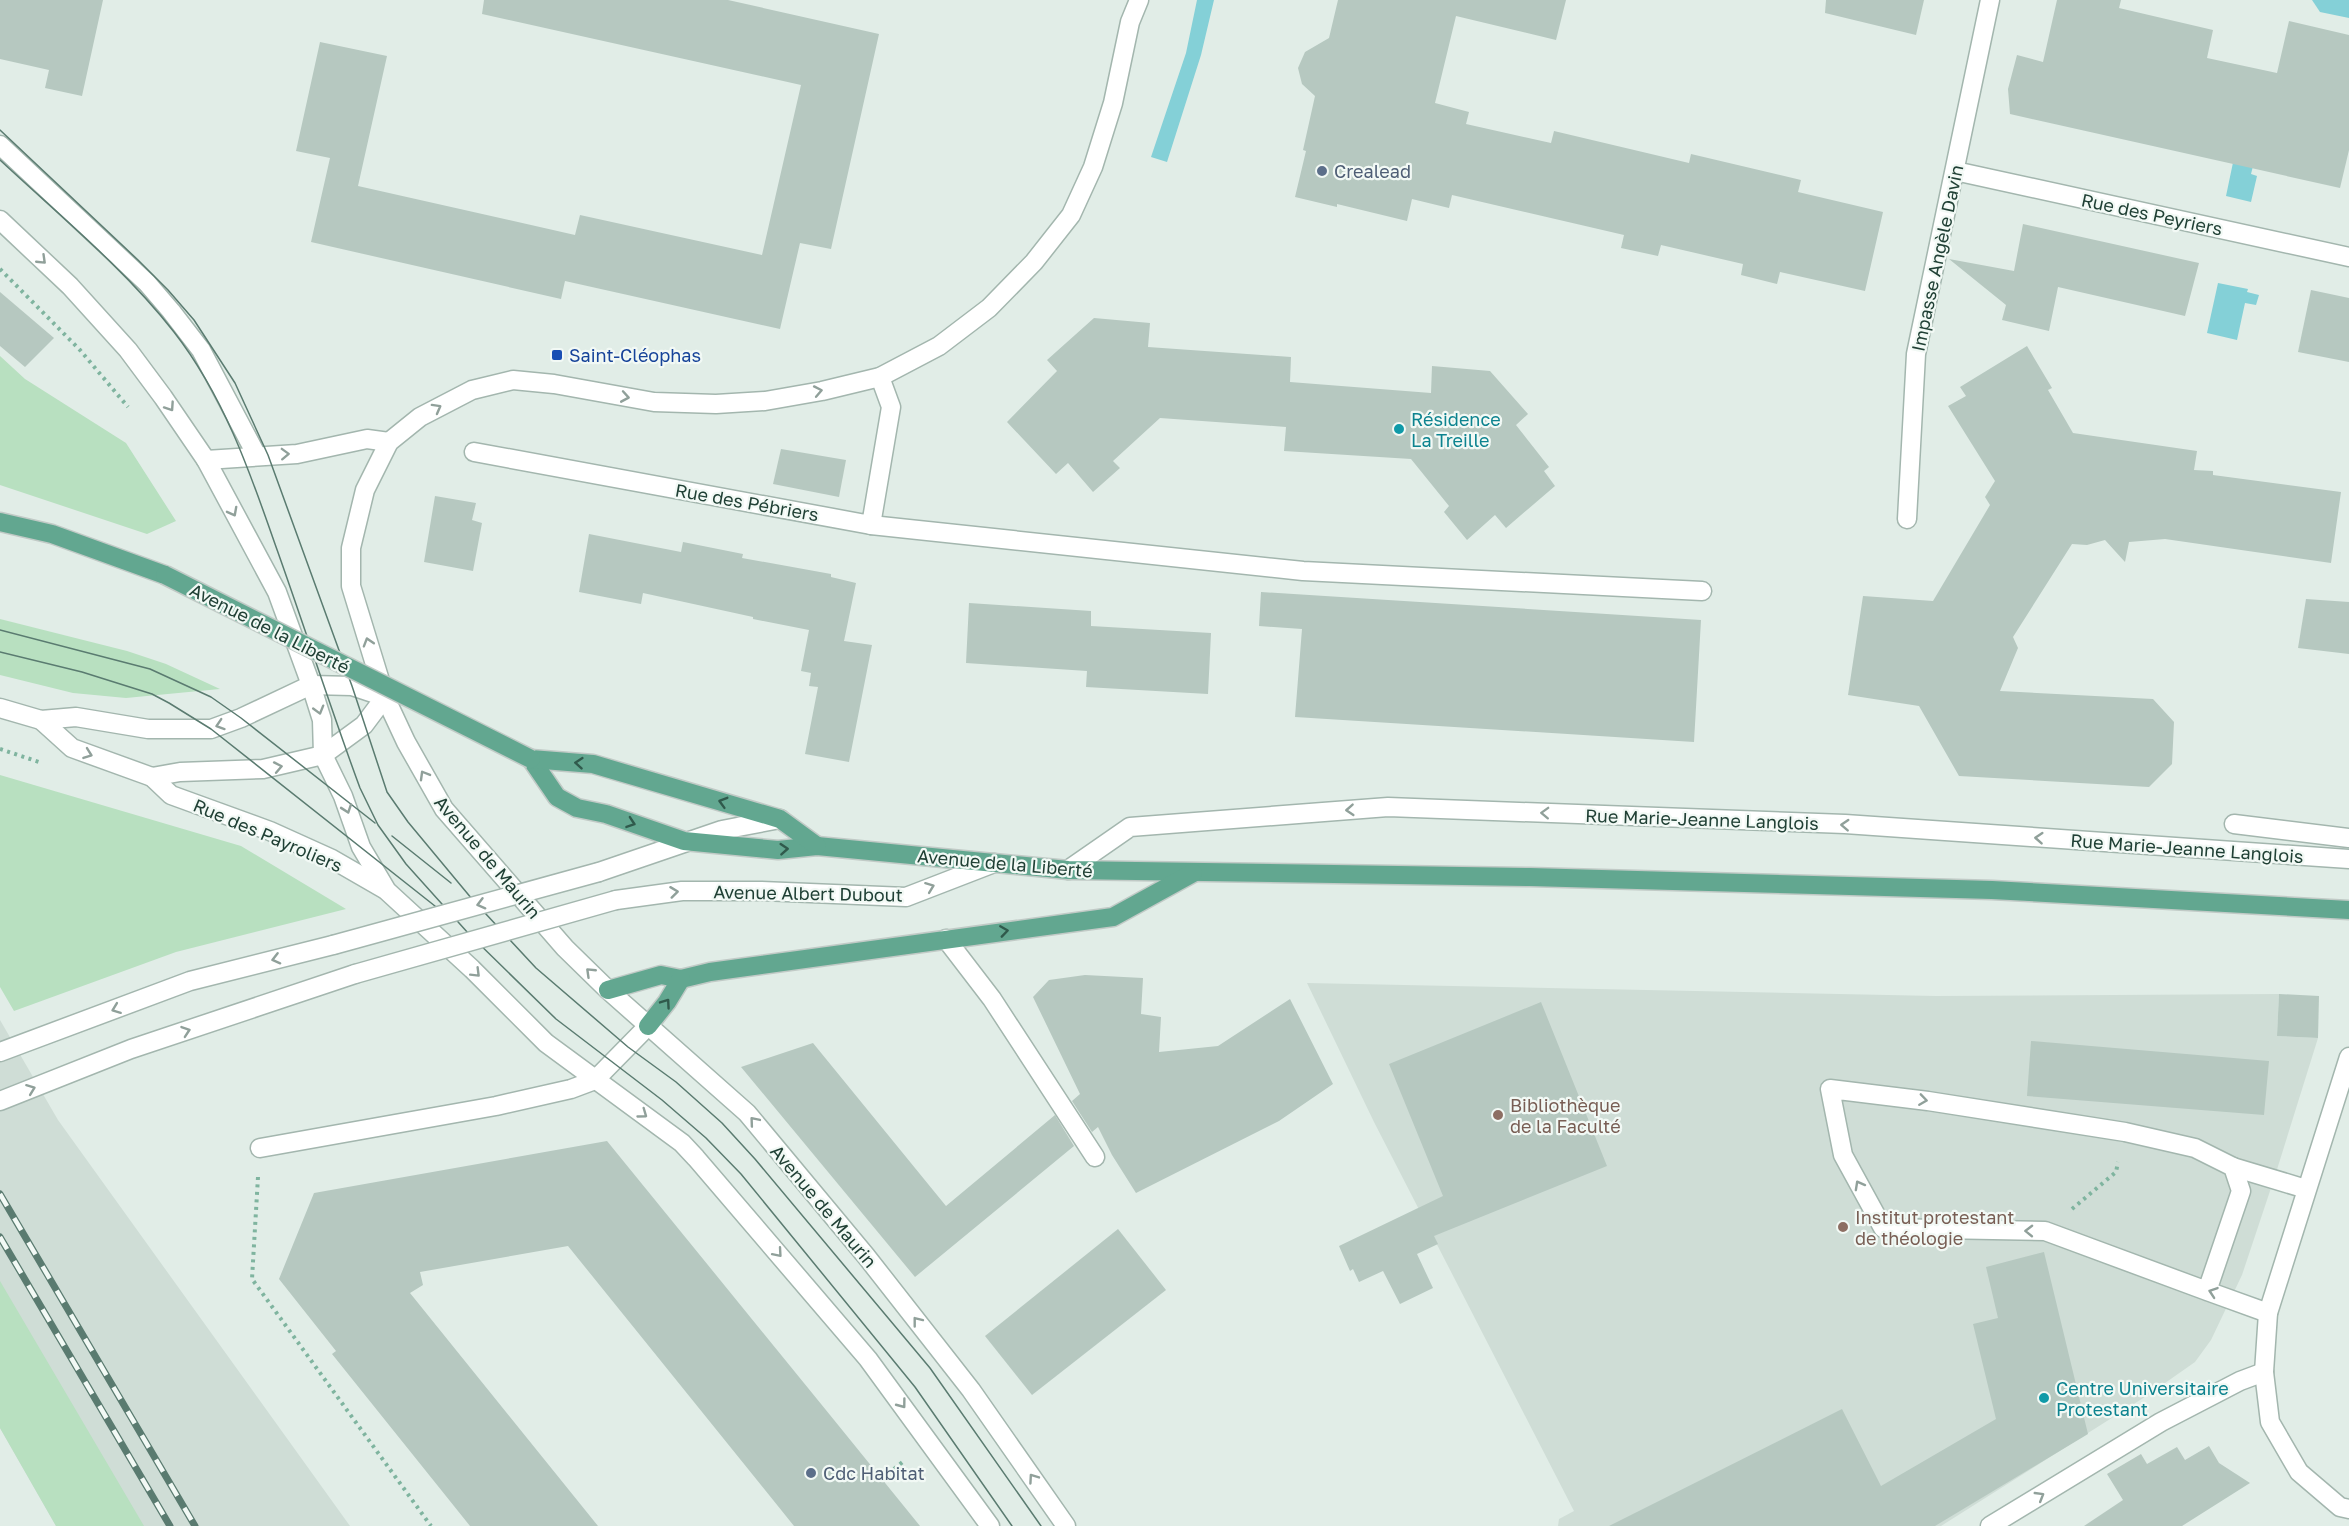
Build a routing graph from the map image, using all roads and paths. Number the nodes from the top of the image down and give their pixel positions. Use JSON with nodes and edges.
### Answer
{"nodes":[{"id":1,"x":1128,"y":0,"type":"edge"},
{"id":2,"x":1139,"y":0,"type":"edge"},
{"id":3,"x":1990,"y":0,"type":"edge"},
{"id":4,"x":1130,"y":22,"type":"junction"},
{"id":5,"x":0,"y":145,"type":"edge"},
{"id":6,"x":1955,"y":171,"type":"junction"},
{"id":7,"x":0,"y":220,"type":"edge"},
{"id":8,"x":2349,"y":257,"type":"edge"},
{"id":9,"x":0,"y":269,"type":"edge"},
{"id":10,"x":880,"y":376,"type":"junction"},
{"id":11,"x":129,"y":408,"type":"dead end"},
{"id":12,"x":389,"y":442,"type":"junction"},
{"id":13,"x":474,"y":453,"type":"dead end"},
{"id":14,"x":257,"y":456,"type":"junction"},
{"id":15,"x":206,"y":460,"type":"junction"},
{"id":16,"x":1907,"y":519,"type":"dead end"},
{"id":17,"x":0,"y":522,"type":"edge"},
{"id":18,"x":871,"y":525,"type":"junction"},
{"id":19,"x":1702,"y":591,"type":"dead end"},
{"id":20,"x":311,"y":685,"type":"junction"},
{"id":21,"x":385,"y":698,"type":"junction"},
{"id":22,"x":0,"y":708,"type":"edge"},
{"id":23,"x":40,"y":720,"type":"junction"},
{"id":24,"x":323,"y":755,"type":"junction"},
{"id":25,"x":531,"y":759,"type":"junction"},
{"id":26,"x":152,"y":777,"type":"junction"},
{"id":27,"x":780,"y":819,"type":"junction"},
{"id":28,"x":2234,"y":824,"type":"dead end"},
{"id":29,"x":2349,"y":838,"type":"edge"},
{"id":30,"x":684,"y":841,"type":"junction"},
{"id":31,"x":817,"y":846,"type":"junction"},
{"id":32,"x":2349,"y":859,"type":"edge"},
{"id":33,"x":994,"y":863,"type":"junction"},
{"id":34,"x":1068,"y":870,"type":"junction"},
{"id":35,"x":1195,"y":872,"type":"junction"},
{"id":36,"x":387,"y":891,"type":"junction"},
{"id":37,"x":2344,"y":909,"type":"edge"},
{"id":38,"x":946,"y":939,"type":"junction"},
{"id":39,"x":681,"y":980,"type":"junction"},
{"id":40,"x":608,"y":990,"type":"junction"},
{"id":41,"x":648,"y":1026,"type":"junction"},
{"id":42,"x":0,"y":1052,"type":"edge"},
{"id":43,"x":2349,"y":1057,"type":"edge"},
{"id":44,"x":595,"y":1080,"type":"junction"},
{"id":45,"x":0,"y":1101,"type":"edge"},
{"id":46,"x":2125,"y":1132,"type":"junction"},
{"id":47,"x":260,"y":1148,"type":"joint"},
{"id":48,"x":1095,"y":1157,"type":"dead end"},
{"id":49,"x":2233,"y":1167,"type":"junction"},
{"id":50,"x":2306,"y":1189,"type":"junction"},
{"id":51,"x":2045,"y":1231,"type":"junction"},
{"id":52,"x":2207,"y":1291,"type":"junction"},
{"id":53,"x":2268,"y":1313,"type":"junction"},
{"id":54,"x":2264,"y":1372,"type":"junction"},
{"id":55,"x":2349,"y":1509,"type":"edge"},
{"id":56,"x":431,"y":1526,"type":"edge"},
{"id":57,"x":990,"y":1526,"type":"edge"},
{"id":58,"x":1066,"y":1526,"type":"edge"},
{"id":59,"x":1990,"y":1526,"type":"edge"}],
"edges":[{"from":1,"to":4,"type":"street","name":"Avenue de Maurin"},
{"from":2,"to":4,"type":"street","name":"Avenue de Maurin"},
{"from":3,"to":6,"type":"street","name":"Impasse Angèle Davin"},
{"from":4,"to":10,"type":"street","name":"Avenue de Maurin"},
{"from":5,"to":14,"type":"street"},
{"from":6,"to":8,"type":"street","name":"Rue des Peyriers"},
{"from":6,"to":16,"type":"street","name":"Impasse Angèle Davin"},
{"from":7,"to":15,"type":"street","one_way":true},
{"from":9,"to":11,"type":"path"},
{"from":12,"to":10,"type":"street","name":"Avenue de Maurin","one_way":true},
{"from":10,"to":18,"type":"street"},
{"from":14,"to":12,"type":"street","one_way":true},
{"from":21,"to":12,"type":"street","name":"Avenue de Maurin","one_way":true},
{"from":13,"to":18,"type":"street","name":"Rue des Pébriers"},
{"from":14,"to":15,"type":"street"},
{"from":15,"to":20,"type":"street","one_way":true},
{"from":17,"to":25,"type":"main road","name":"Avenue de la Liberté","bridge":true},
{"from":18,"to":19,"type":"street","name":"Rue des Pébriers"},
{"from":20,"to":21,"type":"street"},
{"from":20,"to":23,"type":"street","name":"Rue des Payroliers","one_way":true},
{"from":20,"to":24,"type":"street","one_way":true},
{"from":21,"to":24,"type":"street"},
{"from":40,"to":21,"type":"street","name":"Avenue de Maurin","one_way":true},
{"from":22,"to":23,"type":"street","name":"Rue des Payroliers"},
{"from":23,"to":26,"type":"street","name":"Rue des Payroliers","one_way":true},
{"from":26,"to":24,"type":"street","name":"Rue des Payroliers","one_way":true},
{"from":24,"to":36,"type":"street","one_way":true},
{"from":27,"to":25,"type":"main road","name":"Avenue de la Liberté","one_way":true},
{"from":25,"to":30,"type":"main road","name":"Avenue de la Liberté","one_way":true},
{"from":26,"to":36,"type":"street","name":"Rue des Payroliers"},
{"from":27,"to":30,"type":"street"},
{"from":27,"to":31,"type":"main road","name":"Avenue de la Liberté"},
{"from":28,"to":29,"type":"street"},
{"from":30,"to":31,"type":"main road","name":"Avenue de la Liberté","one_way":true},
{"from":30,"to":42,"type":"street","one_way":true,"bridge":true},
{"from":31,"to":33,"type":"main road","name":"Avenue de la Liberté"},
{"from":32,"to":34,"type":"street","name":"Rue Marie-Jeanne Langlois","one_way":true},
{"from":33,"to":34,"type":"main road","name":"Avenue de la Liberté"},
{"from":45,"to":33,"type":"street","name":"Avenue Albert Dubout","one_way":true,"bridge":true},
{"from":34,"to":35,"type":"main road","name":"Avenue de la Liberté"},
{"from":35,"to":37,"type":"main road","name":"Avenue de la Liberté"},
{"from":38,"to":35,"type":"main road","one_way":true},
{"from":36,"to":44,"type":"street","one_way":true},
{"from":38,"to":39,"type":"main road"},
{"from":38,"to":48,"type":"street"},
{"from":39,"to":40,"type":"main road"},
{"from":41,"to":39,"type":"main road","one_way":true},
{"from":40,"to":41,"type":"street","name":"Avenue de Maurin"},
{"from":41,"to":44,"type":"street"},
{"from":58,"to":41,"type":"street","name":"Avenue de Maurin","one_way":true},
{"from":43,"to":50,"type":"street"},
{"from":44,"to":47,"type":"street"},
{"from":44,"to":57,"type":"street","one_way":true},
{"from":46,"to":49,"type":"street"},
{"from":46,"to":51,"type":"path"},
{"from":51,"to":46,"type":"street","one_way":true},
{"from":47,"to":56,"type":"path"},
{"from":49,"to":50,"type":"street"},
{"from":49,"to":52,"type":"street"},
{"from":50,"to":53,"type":"street"},
{"from":51,"to":52,"type":"street"},
{"from":53,"to":52,"type":"street","one_way":true},
{"from":53,"to":54,"type":"street"},
{"from":54,"to":55,"type":"street"},
{"from":59,"to":54,"type":"street","one_way":true}]}
